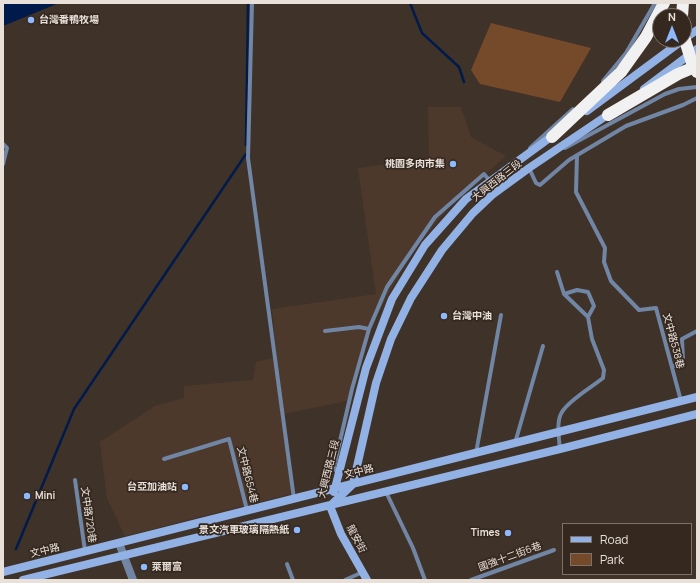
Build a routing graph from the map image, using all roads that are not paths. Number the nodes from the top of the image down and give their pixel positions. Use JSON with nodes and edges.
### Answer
{"nodes":[{"id":1,"x":252,"y":3,"type":"edge"},
{"id":2,"x":655,"y":3,"type":"edge"},
{"id":3,"x":664,"y":3,"type":"edge"},
{"id":4,"x":672,"y":48,"type":"edge"},
{"id":5,"x":690,"y":48,"type":"edge"},
{"id":6,"x":696,"y":50,"type":"edge"},
{"id":7,"x":697,"y":66,"type":"edge"},
{"id":8,"x":697,"y":72,"type":"edge"},
{"id":9,"x":697,"y":87,"type":"edge"},
{"id":10,"x":587,"y":97,"type":"dead end"},
{"id":11,"x":697,"y":98,"type":"edge"},
{"id":12,"x":575,"y":107,"type":"dead end"},
{"id":13,"x":608,"y":115,"type":"junction"},
{"id":14,"x":552,"y":136,"type":"junction"},
{"id":15,"x":3,"y":144,"type":"edge"},
{"id":16,"x":577,"y":155,"type":"junction"},
{"id":17,"x":3,"y":164,"type":"edge"},
{"id":18,"x":529,"y":168,"type":"junction"},
{"id":19,"x":504,"y":171,"type":"junction"},
{"id":20,"x":490,"y":181,"type":"junction"},
{"id":21,"x":556,"y":272,"type":"dead end"},
{"id":22,"x":564,"y":294,"type":"junction"},
{"id":23,"x":501,"y":315,"type":"dead end"},
{"id":24,"x":588,"y":317,"type":"junction"},
{"id":25,"x":369,"y":329,"type":"junction"},
{"id":26,"x":325,"y":331,"type":"dead end"},
{"id":27,"x":697,"y":331,"type":"edge"},
{"id":28,"x":543,"y":346,"type":"dead end"},
{"id":29,"x":672,"y":367,"type":"junction"},
{"id":30,"x":697,"y":397,"type":"edge"},
{"id":31,"x":681,"y":401,"type":"junction"},
{"id":32,"x":697,"y":414,"type":"edge"},
{"id":33,"x":559,"y":432,"type":"junction"},
{"id":34,"x":514,"y":444,"type":"junction"},
{"id":35,"x":560,"y":449,"type":"junction"},
{"id":36,"x":475,"y":453,"type":"junction"},
{"id":37,"x":164,"y":459,"type":"dead end"},
{"id":38,"x":338,"y":475,"type":"junction"},
{"id":39,"x":75,"y":480,"type":"dead end"},
{"id":40,"x":353,"y":484,"type":"junction"},
{"id":41,"x":334,"y":489,"type":"junction"},
{"id":42,"x":386,"y":492,"type":"junction"},
{"id":43,"x":294,"y":500,"type":"junction"},
{"id":44,"x":330,"y":506,"type":"junction"},
{"id":45,"x":248,"y":511,"type":"junction"},
{"id":46,"x":119,"y":543,"type":"junction"},
{"id":47,"x":554,"y":550,"type":"dead end"},
{"id":48,"x":85,"y":552,"type":"junction"},
{"id":49,"x":124,"y":557,"type":"junction"},
{"id":50,"x":287,"y":564,"type":"dead end"},
{"id":51,"x":3,"y":572,"type":"edge"},
{"id":52,"x":363,"y":572,"type":"junction"},
{"id":53,"x":23,"y":580,"type":"edge"},
{"id":54,"x":133,"y":580,"type":"edge"},
{"id":55,"x":293,"y":580,"type":"edge"},
{"id":56,"x":345,"y":580,"type":"edge"},
{"id":57,"x":368,"y":580,"type":"edge"},
{"id":58,"x":426,"y":580,"type":"edge"},
{"id":59,"x":471,"y":580,"type":"edge"}],
"edges":[{"from":1,"to":43,"type":"lane"},
{"from":2,"to":10,"type":"lane"},
{"from":3,"to":14,"type":"highway"},
{"from":4,"to":14,"type":"street","name":"大興西路三段"},
{"from":5,"to":8,"type":"highway","bridge":true},
{"from":6,"to":13,"type":"street","name":"大興西路三段"},
{"from":7,"to":13,"type":"highway"},
{"from":9,"to":18,"type":"lane"},
{"from":11,"to":16,"type":"lane"},
{"from":12,"to":19,"type":"lane"},
{"from":13,"to":18,"type":"street","name":"大興西路三段"},
{"from":14,"to":19,"type":"street","name":"大興西路三段"},
{"from":15,"to":17,"type":"lane"},
{"from":16,"to":18,"type":"lane"},
{"from":16,"to":29,"type":"lane","name":"文中路538巷"},
{"from":18,"to":19,"type":"lane"},
{"from":18,"to":40,"type":"street","name":"大興西路三段"},
{"from":19,"to":20,"type":"street","name":"大興西路三段"},
{"from":20,"to":25,"type":"lane"},
{"from":20,"to":38,"type":"street","name":"大興西路三段"},
{"from":21,"to":22,"type":"lane"},
{"from":22,"to":24,"type":"lane"},
{"from":22,"to":24,"type":"lane"},
{"from":23,"to":36,"type":"lane"},
{"from":24,"to":33,"type":"lane"},
{"from":25,"to":26,"type":"lane"},
{"from":25,"to":38,"type":"lane"},
{"from":27,"to":29,"type":"lane"},
{"from":28,"to":34,"type":"lane"},
{"from":29,"to":31,"type":"lane","name":"文中路538巷"},
{"from":30,"to":31,"type":"street","name":"文中路"},
{"from":31,"to":33,"type":"street","name":"文中路"},
{"from":32,"to":35,"type":"street"},
{"from":33,"to":34,"type":"street","name":"文中路"},
{"from":33,"to":35,"type":"lane"},
{"from":34,"to":36,"type":"street","name":"文中路"},
{"from":35,"to":42,"type":"street"},
{"from":36,"to":40,"type":"street","name":"文中路"},
{"from":37,"to":45,"type":"lane","name":"文中路654巷"},
{"from":38,"to":41,"type":"street","name":"大興西路三段"},
{"from":39,"to":48,"type":"lane","name":"文中路720巷"},
{"from":40,"to":41,"type":"street","name":"文中路"},
{"from":40,"to":44,"type":"street","name":"大興西路三段"},
{"from":41,"to":43,"type":"street","name":"文中路"},
{"from":41,"to":44,"type":"street","name":"大興西路三段"},
{"from":42,"to":44,"type":"street"},
{"from":42,"to":58,"type":"lane"},
{"from":43,"to":45,"type":"street","name":"文中路"},
{"from":44,"to":49,"type":"street"},
{"from":44,"to":52,"type":"street","name":"龍安街"},
{"from":45,"to":46,"type":"street","name":"文中路"},
{"from":46,"to":48,"type":"street","name":"文中路"},
{"from":46,"to":49,"type":"street"},
{"from":47,"to":59,"type":"lane","name":"國強十二街6巷"},
{"from":48,"to":51,"type":"street","name":"文中路"},
{"from":49,"to":53,"type":"street"},
{"from":49,"to":54,"type":"street"},
{"from":50,"to":55,"type":"lane"},
{"from":52,"to":56,"type":"lane"},
{"from":52,"to":57,"type":"street","name":"龍安街"}]}
